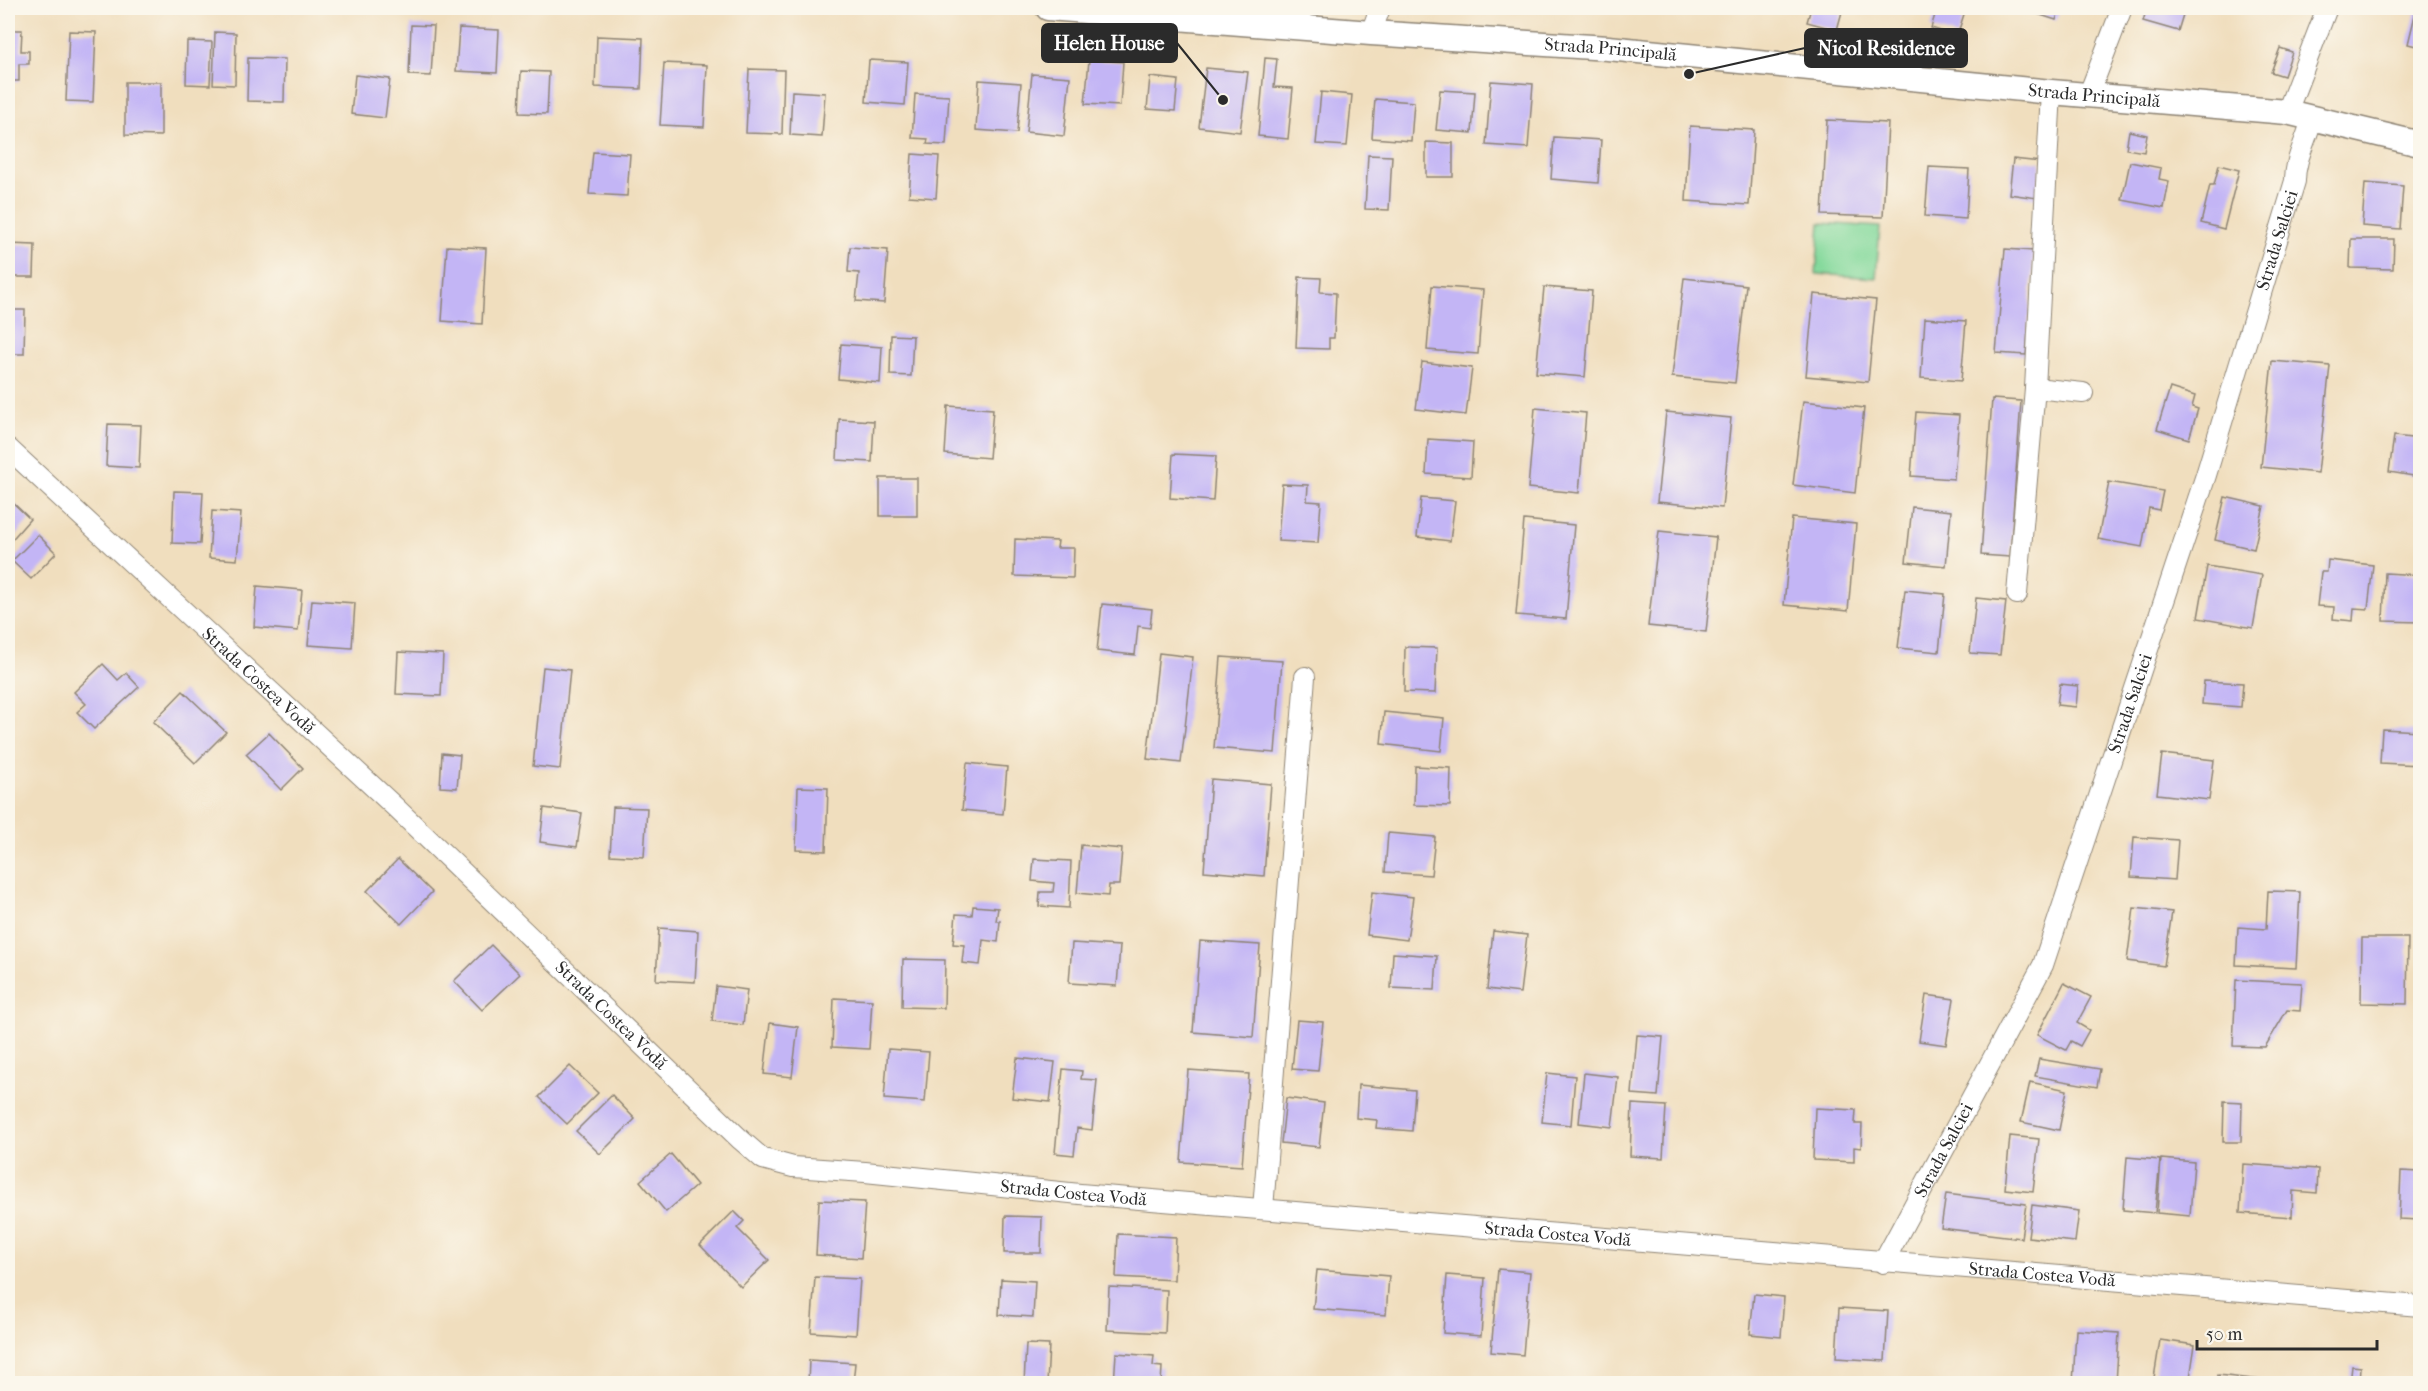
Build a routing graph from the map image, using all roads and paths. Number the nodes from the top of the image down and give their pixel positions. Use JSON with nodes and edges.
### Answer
{"nodes":[{"id":1,"x":1048,"y":8,"type":"edge"},
{"id":2,"x":1380,"y":8,"type":"edge"},
{"id":3,"x":2122,"y":8,"type":"edge"},
{"id":4,"x":2327,"y":8,"type":"edge"},
{"id":5,"x":1167,"y":12,"type":"edge"},
{"id":6,"x":1371,"y":33,"type":"junction"},
{"id":7,"x":2051,"y":92,"type":"junction"},
{"id":8,"x":2090,"y":94,"type":"junction"},
{"id":9,"x":2287,"y":112,"type":"junction"},
{"id":10,"x":2312,"y":118,"type":"junction"},
{"id":11,"x":2421,"y":144,"type":"edge"},
{"id":12,"x":2035,"y":388,"type":"junction"},
{"id":13,"x":2083,"y":393,"type":"dead end"},
{"id":14,"x":8,"y":447,"type":"edge"},
{"id":15,"x":2017,"y":594,"type":"dead end"},
{"id":16,"x":1305,"y":677,"type":"dead end"},
{"id":17,"x":1263,"y":1209,"type":"junction"},
{"id":18,"x":1883,"y":1263,"type":"junction"},
{"id":19,"x":2421,"y":1306,"type":"edge"}],
"edges":[{"from":1,"to":5,"type":"street","name":"Strada Principală"},
{"from":2,"to":6,"type":"street"},
{"from":3,"to":8,"type":"street"},
{"from":4,"to":9,"type":"street"},
{"from":5,"to":6,"type":"street","name":"Strada Principală"},
{"from":6,"to":7,"type":"street","name":"Strada Principală"},
{"from":7,"to":8,"type":"street","name":"Strada Principală"},
{"from":7,"to":12,"type":"street"},
{"from":8,"to":9,"type":"street","name":"Strada Principală"},
{"from":9,"to":10,"type":"street","name":"Strada Principală"},
{"from":10,"to":11,"type":"street","name":"Strada Principală"},
{"from":10,"to":18,"type":"street","name":"Strada Salciei"},
{"from":12,"to":13,"type":"street"},
{"from":12,"to":15,"type":"street"},
{"from":14,"to":17,"type":"street","name":"Strada Costea Vodă"},
{"from":16,"to":17,"type":"street"},
{"from":17,"to":18,"type":"street","name":"Strada Costea Vodă"},
{"from":18,"to":19,"type":"street","name":"Strada Costea Vodă"}]}
